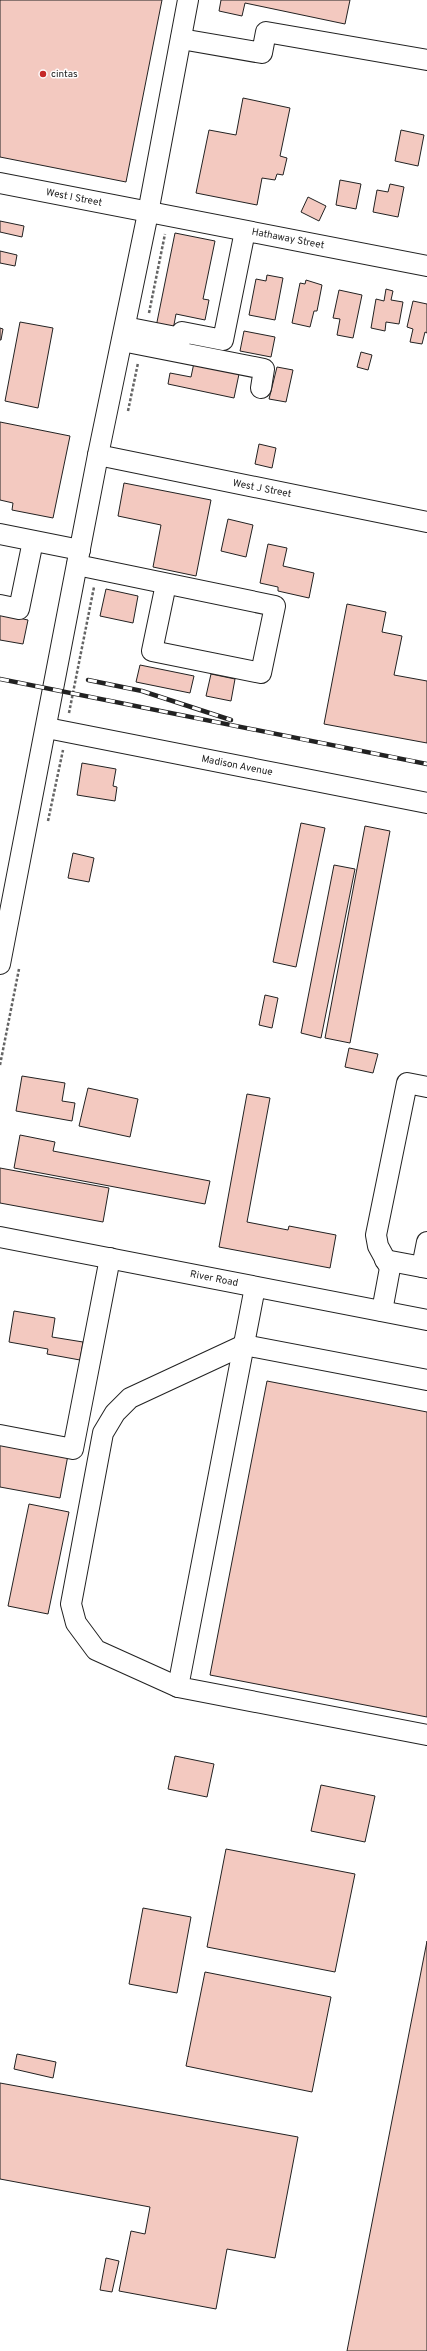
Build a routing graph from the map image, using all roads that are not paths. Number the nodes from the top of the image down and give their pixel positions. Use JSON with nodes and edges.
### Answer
{"nodes":[{"id":1,"x":188,"y":0,"type":"edge"},
{"id":2,"x":181,"y":39,"type":"junction"},
{"id":3,"x":427,"y":60,"type":"edge"},
{"id":4,"x":0,"y":183,"type":"edge"},
{"id":5,"x":148,"y":212,"type":"junction"},
{"id":6,"x":245,"y":231,"type":"junction"},
{"id":7,"x":427,"y":266,"type":"edge"},
{"id":8,"x":123,"y":334,"type":"junction"},
{"id":9,"x":143,"y":338,"type":"junction"},
{"id":10,"x":261,"y":388,"type":"dead end"},
{"id":11,"x":98,"y":456,"type":"junction"},
{"id":12,"x":427,"y":522,"type":"edge"},
{"id":13,"x":0,"y":534,"type":"edge"},
{"id":14,"x":33,"y":541,"type":"junction"},
{"id":15,"x":79,"y":558,"type":"junction"},
{"id":16,"x":166,"y":584,"type":"junction"},
{"id":17,"x":0,"y":605,"type":"edge"},
{"id":18,"x":56,"y":730,"type":"junction"},
{"id":19,"x":427,"y":803,"type":"edge"},
{"id":20,"x":0,"y":964,"type":"edge"},
{"id":21,"x":427,"y":1087,"type":"edge"},
{"id":22,"x":0,"y":1237,"type":"edge"},
{"id":23,"x":427,"y":1242,"type":"edge"},
{"id":24,"x":110,"y":1258,"type":"junction"},
{"id":25,"x":385,"y":1260,"type":"junction"},
{"id":26,"x":424,"y":1268,"type":"edge"},
{"id":27,"x":255,"y":1287,"type":"junction"},
{"id":28,"x":382,"y":1311,"type":"junction"},
{"id":29,"x":427,"y":1320,"type":"edge"},
{"id":30,"x":244,"y":1345,"type":"junction"},
{"id":31,"x":427,"y":1380,"type":"edge"},
{"id":32,"x":0,"y":1435,"type":"edge"},
{"id":33,"x":178,"y":1687,"type":"junction"},
{"id":34,"x":427,"y":1735,"type":"edge"}],
"edges":[{"from":1,"to":2,"type":"street"},
{"from":2,"to":3,"type":"street"},
{"from":2,"to":5,"type":"street"},
{"from":4,"to":5,"type":"street","name":"West I Street"},
{"from":5,"to":6,"type":"street","name":"Hathaway Street"},
{"from":5,"to":8,"type":"street"},
{"from":6,"to":7,"type":"street","name":"Hathaway Street"},
{"from":6,"to":9,"type":"street"},
{"from":8,"to":9,"type":"street"},
{"from":8,"to":11,"type":"street"},
{"from":9,"to":10,"type":"street"},
{"from":11,"to":12,"type":"street","name":"West J Street"},
{"from":11,"to":15,"type":"street"},
{"from":13,"to":14,"type":"street"},
{"from":14,"to":15,"type":"street"},
{"from":14,"to":17,"type":"street"},
{"from":15,"to":16,"type":"street"},
{"from":15,"to":18,"type":"street"},
{"from":16,"to":16,"type":"street"},
{"from":18,"to":19,"type":"street","name":"Madison Avenue"},
{"from":18,"to":20,"type":"street"},
{"from":21,"to":25,"type":"street"},
{"from":22,"to":24,"type":"street","name":"River Road"},
{"from":23,"to":26,"type":"street"},
{"from":24,"to":27,"type":"street","name":"River Road"},
{"from":24,"to":32,"type":"street"},
{"from":25,"to":26,"type":"street"},
{"from":25,"to":28,"type":"street"},
{"from":27,"to":28,"type":"street","name":"River Road"},
{"from":27,"to":30,"type":"street"},
{"from":28,"to":29,"type":"street","name":"River Road"},
{"from":30,"to":31,"type":"street"},
{"from":30,"to":33,"type":"street"},
{"from":30,"to":33,"type":"street"},
{"from":33,"to":34,"type":"street"}]}
